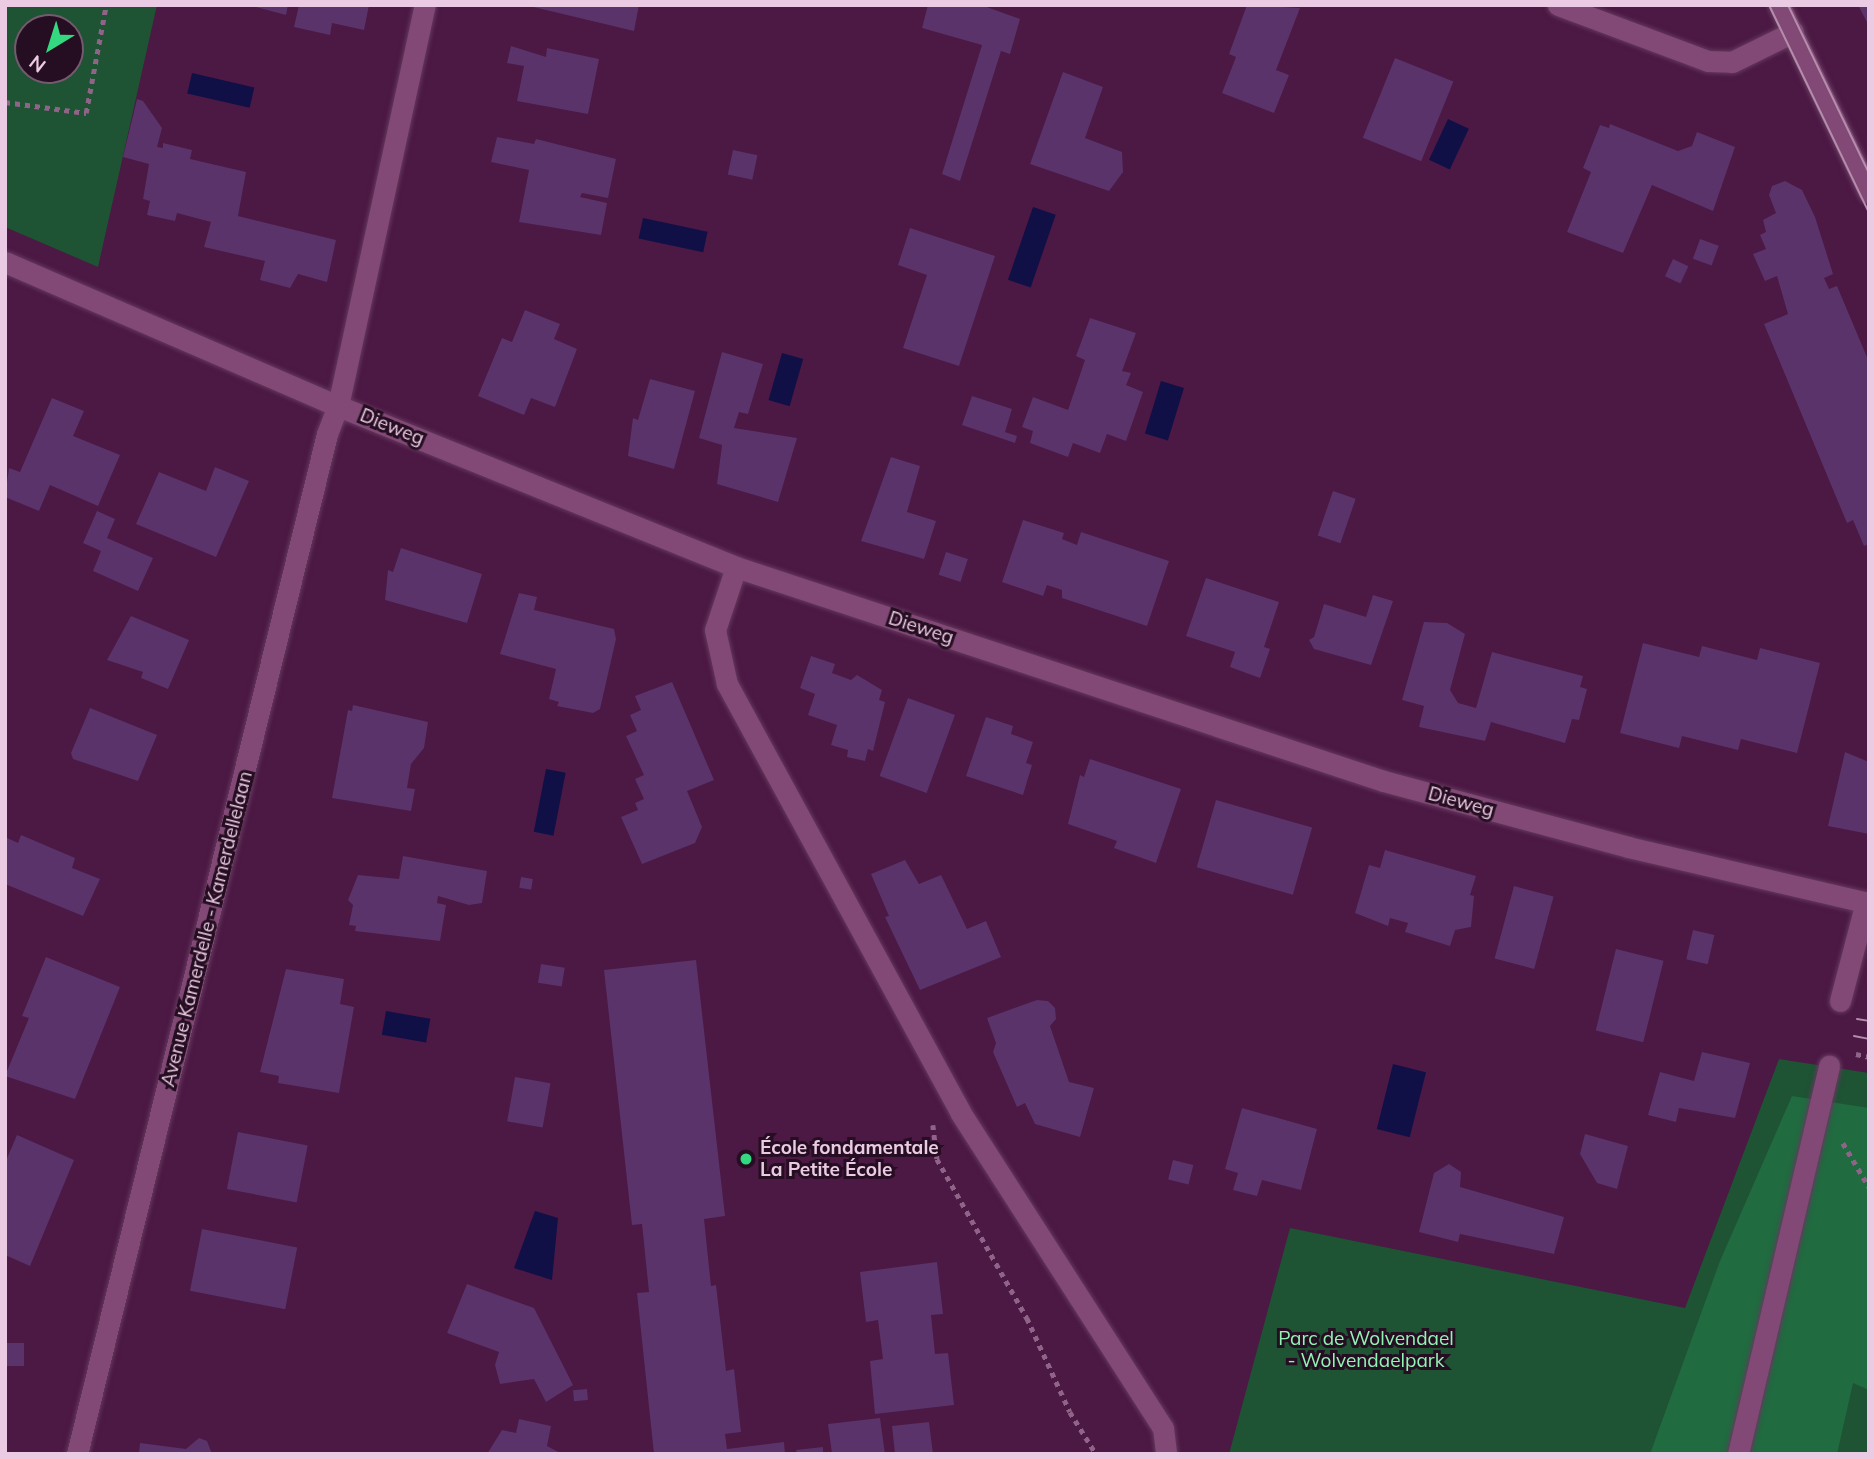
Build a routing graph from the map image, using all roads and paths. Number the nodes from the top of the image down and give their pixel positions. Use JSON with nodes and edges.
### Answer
{"nodes":[{"id":1,"x":106,"y":5,"type":"edge"},
{"id":2,"x":425,"y":5,"type":"edge"},
{"id":3,"x":1558,"y":5,"type":"edge"},
{"id":4,"x":1779,"y":5,"type":"edge"},
{"id":5,"x":1793,"y":32,"type":"junction"},
{"id":6,"x":5,"y":102,"type":"edge"},
{"id":7,"x":1869,"y":193,"type":"edge"},
{"id":8,"x":5,"y":262,"type":"edge"},
{"id":9,"x":338,"y":406,"type":"junction"},
{"id":10,"x":736,"y":567,"type":"junction"},
{"id":11,"x":1867,"y":903,"type":"edge"},
{"id":12,"x":1840,"y":1001,"type":"dead end"},
{"id":13,"x":1829,"y":1066,"type":"dead end"},
{"id":14,"x":945,"y":1085,"type":"junction"},
{"id":15,"x":1822,"y":1109,"type":"junction"},
{"id":16,"x":1869,"y":1188,"type":"edge"},
{"id":17,"x":78,"y":1445,"type":"edge"},
{"id":18,"x":67,"y":1454,"type":"edge"},
{"id":19,"x":1096,"y":1454,"type":"edge"},
{"id":20,"x":1166,"y":1454,"type":"edge"},
{"id":21,"x":1738,"y":1454,"type":"edge"}],
"edges":[{"from":1,"to":6,"type":"path"},
{"from":2,"to":9,"type":"street","name":"Avenue Kamerdelle - Kamerdellelaan"},
{"from":3,"to":5,"type":"street"},
{"from":4,"to":5,"type":"street"},
{"from":5,"to":7,"type":"street"},
{"from":8,"to":9,"type":"street","name":"Dieweg"},
{"from":9,"to":10,"type":"street","name":"Dieweg"},
{"from":9,"to":17,"type":"street","name":"Avenue Kamerdelle - Kamerdellelaan"},
{"from":10,"to":11,"type":"street","name":"Dieweg"},
{"from":10,"to":14,"type":"street"},
{"from":11,"to":12,"type":"street"},
{"from":13,"to":15,"type":"street"},
{"from":14,"to":19,"type":"path"},
{"from":14,"to":20,"type":"street"},
{"from":15,"to":16,"type":"path"},
{"from":15,"to":21,"type":"street"},
{"from":17,"to":18,"type":"street"}]}
